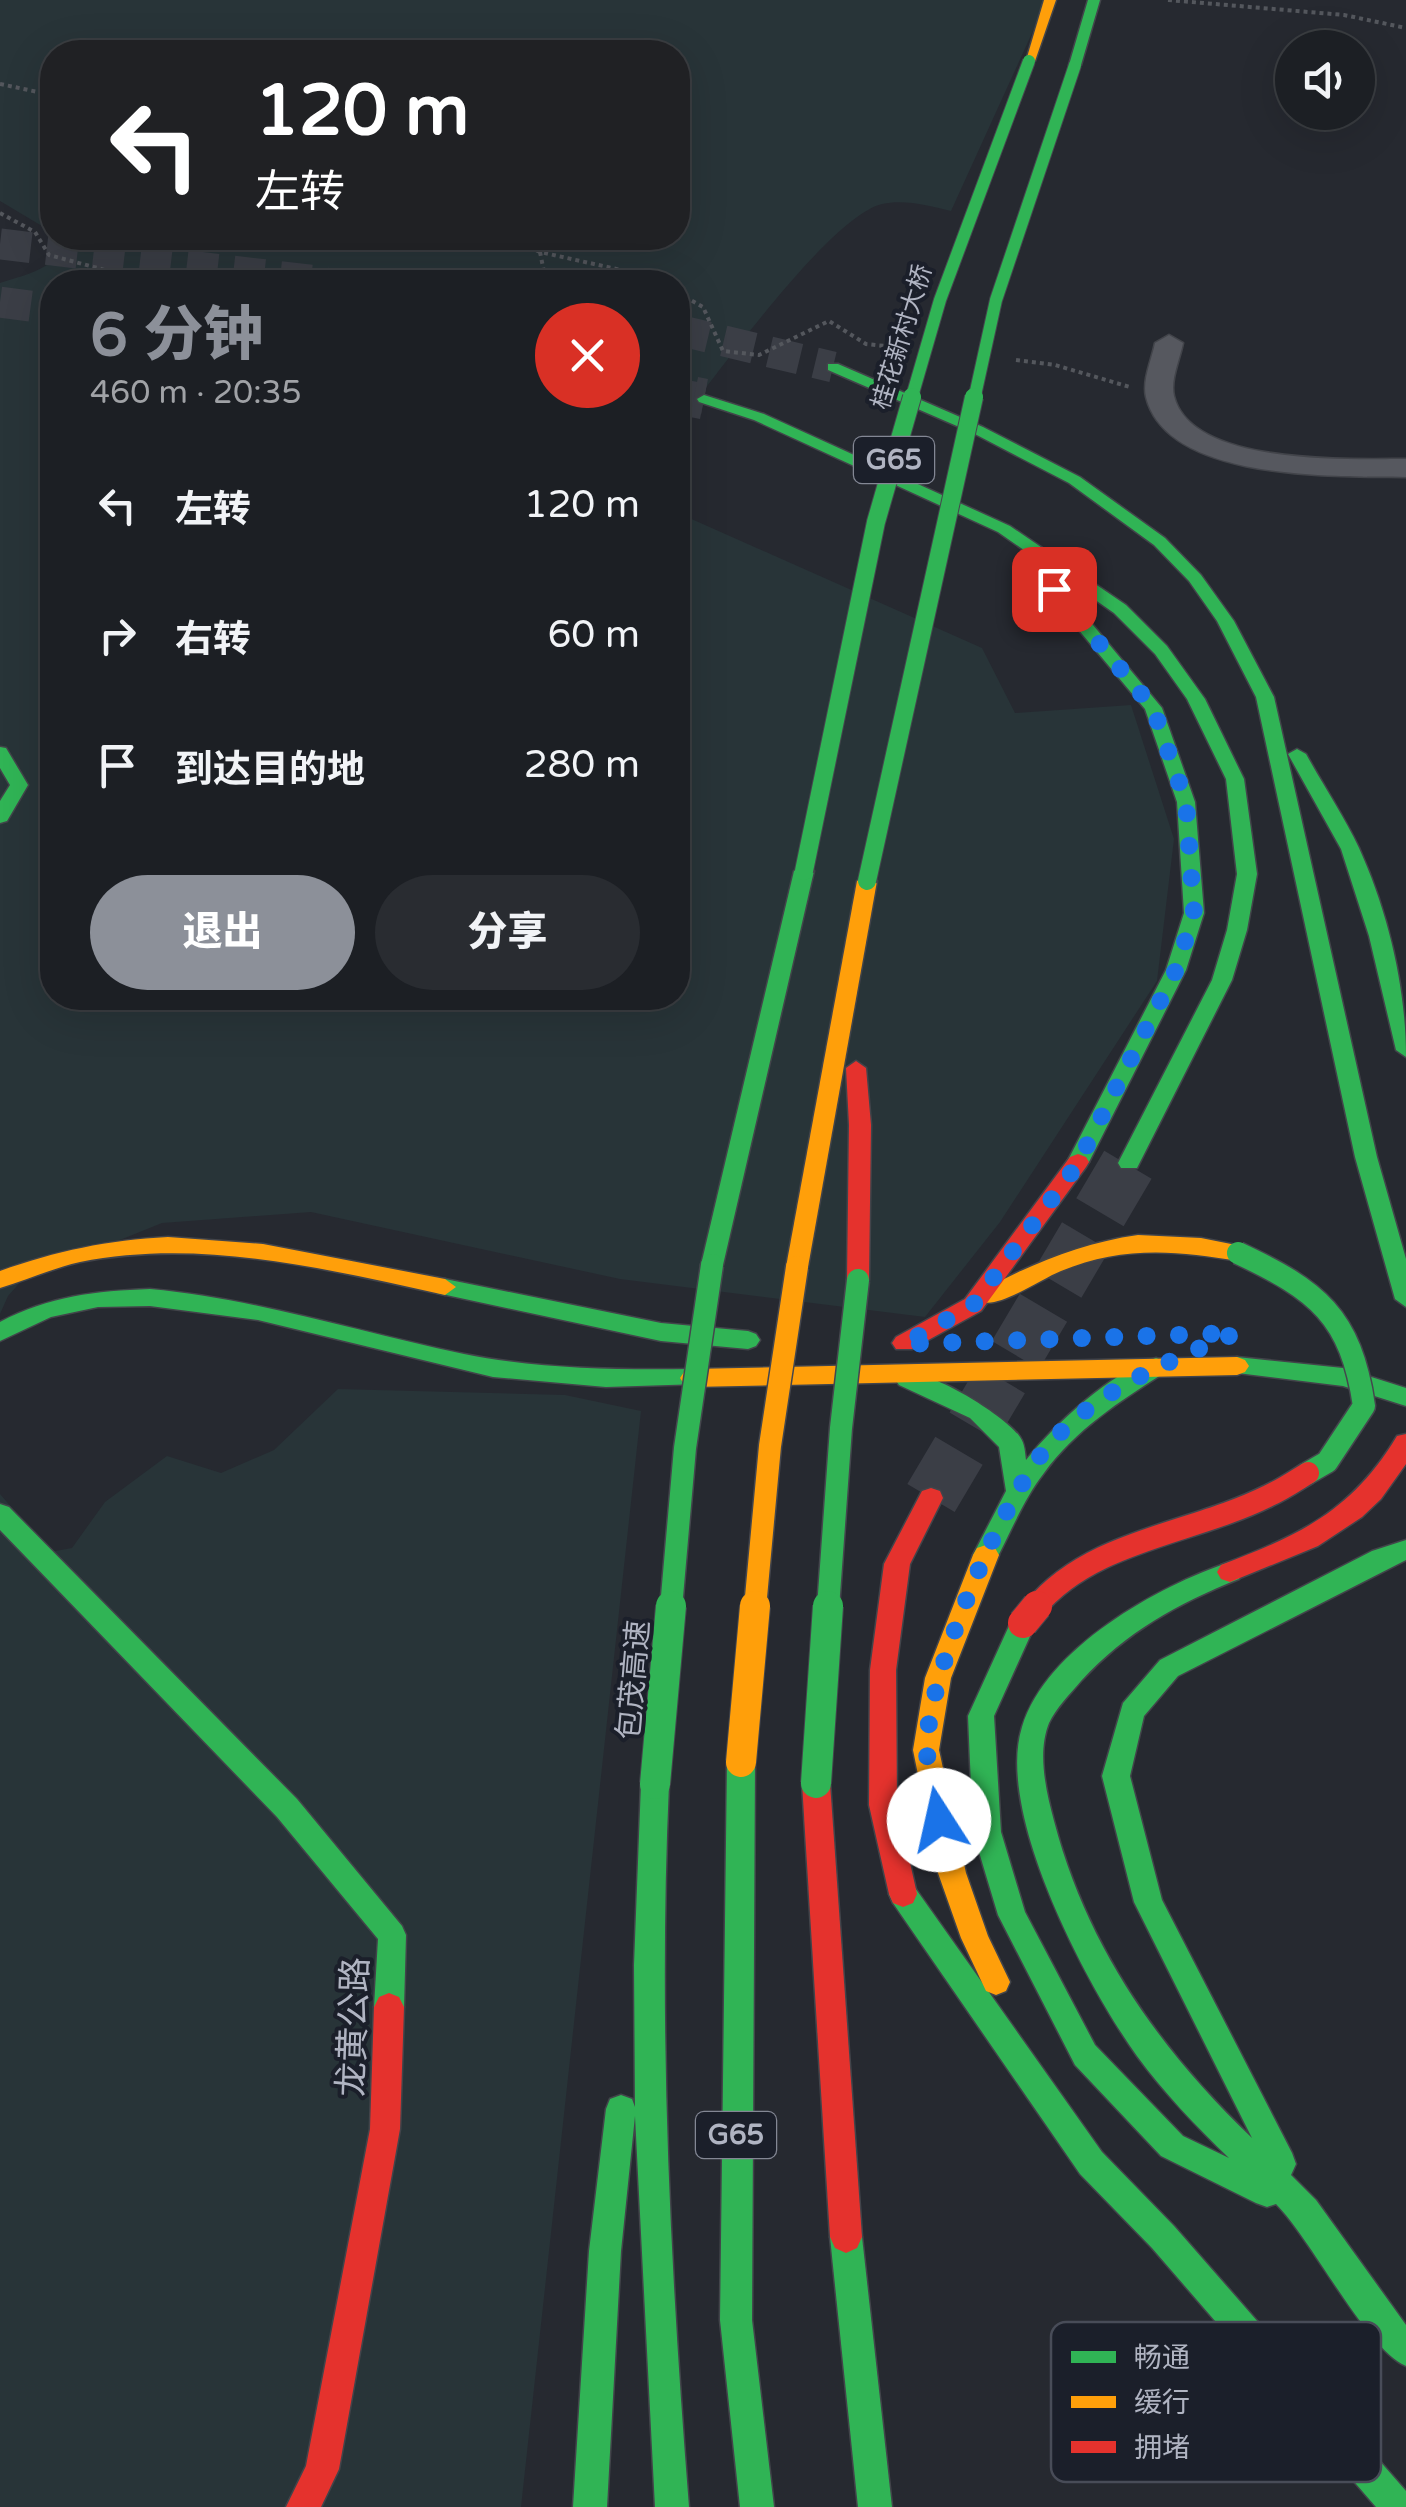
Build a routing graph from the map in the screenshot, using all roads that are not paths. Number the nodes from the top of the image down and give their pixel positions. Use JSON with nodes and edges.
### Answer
{"nodes":[{"id":1,"x":1050,"y":0,"type":"edge"},
{"id":2,"x":1094,"y":0,"type":"edge"},
{"id":3,"x":1169,"y":342,"type":"dead end"},
{"id":4,"x":833,"y":367,"type":"tunnel mouth"},
{"id":5,"x":704,"y":399,"type":"tunnel mouth"},
{"id":6,"x":1406,"y":468,"type":"edge"},
{"id":7,"x":1004,"y":529,"type":"junction"},
{"id":8,"x":1265,"y":697,"type":"junction"},
{"id":9,"x":0,"y":752,"type":"edge"},
{"id":10,"x":0,"y":817,"type":"edge"},
{"id":11,"x":804,"y":871,"type":"joint"},
{"id":12,"x":851,"y":981,"type":"junction"},
{"id":13,"x":1406,"y":1050,"type":"edge"},
{"id":14,"x":1128,"y":1163,"type":"tunnel mouth"},
{"id":15,"x":0,"y":1280,"type":"edge"},
{"id":16,"x":1406,"y":1299,"type":"edge"},
{"id":17,"x":973,"y":1305,"type":"junction"},
{"id":18,"x":452,"y":1312,"type":"dead end"},
{"id":19,"x":382,"y":1316,"type":"dead end"},
{"id":20,"x":666,"y":1331,"type":"junction"},
{"id":21,"x":0,"y":1332,"type":"edge"},
{"id":22,"x":963,"y":1342,"type":"dead end"},
{"id":23,"x":885,"y":1343,"type":"junction"},
{"id":24,"x":1327,"y":1344,"type":"dead end"},
{"id":25,"x":1204,"y":1346,"type":"dead end"},
{"id":26,"x":416,"y":1351,"type":"junction"},
{"id":27,"x":1381,"y":1358,"type":"dead end"},
{"id":28,"x":1156,"y":1367,"type":"junction"},
{"id":29,"x":895,"y":1374,"type":"junction"},
{"id":30,"x":1406,"y":1398,"type":"edge"},
{"id":31,"x":1406,"y":1442,"type":"edge"},
{"id":32,"x":1018,"y":1490,"type":"junction"},
{"id":33,"x":931,"y":1498,"type":"tunnel mouth"},
{"id":34,"x":0,"y":1514,"type":"edge"},
{"id":35,"x":1406,"y":1550,"type":"edge"},
{"id":36,"x":647,"y":1883,"type":"junction"},
{"id":37,"x":1091,"y":2163,"type":"junction"},
{"id":38,"x":1306,"y":2211,"type":"junction"},
{"id":39,"x":1377,"y":2276,"type":"dead end"},
{"id":40,"x":1236,"y":2322,"type":"edge"},
{"id":41,"x":1406,"y":2350,"type":"edge"},
{"id":42,"x":1376,"y":2482,"type":"edge"},
{"id":43,"x":303,"y":2507,"type":"edge"},
{"id":44,"x":590,"y":2507,"type":"edge"},
{"id":45,"x":672,"y":2507,"type":"edge"},
{"id":46,"x":757,"y":2507,"type":"edge"},
{"id":47,"x":875,"y":2507,"type":"edge"},
{"id":48,"x":1398,"y":2507,"type":"edge"}],
"edges":[{"from":1,"to":11,"type":"main road","name":"桂花新村大桥","number":"G65","bridge":true},
{"from":2,"to":12,"type":"main road","number":"G65","bridge":true},
{"from":3,"to":6,"type":"street"},
{"from":4,"to":8,"type":"main road","bridge":true},
{"from":5,"to":7,"type":"main road","bridge":true},
{"from":7,"to":14,"type":"main road"},
{"from":7,"to":17,"type":"main road"},
{"from":8,"to":13,"type":"main road"},
{"from":8,"to":16,"type":"main road"},
{"from":9,"to":10,"type":"main road"},
{"from":11,"to":36,"type":"main road","name":"包茂高速","number":"G65","bridge":true},
{"from":12,"to":46,"type":"main road","number":"G65","bridge":true},
{"from":12,"to":47,"type":"main road","bridge":true},
{"from":15,"to":20,"type":"main road"},
{"from":17,"to":23,"type":"main road"},
{"from":17,"to":38,"type":"main road","bridge":true},
{"from":18,"to":20,"type":"main road"},
{"from":19,"to":26,"type":"main road"},
{"from":20,"to":23,"type":"main road"},
{"from":21,"to":26,"type":"main road"},
{"from":22,"to":23,"type":"main road"},
{"from":24,"to":27,"type":"main road"},
{"from":25,"to":28,"type":"main road"},
{"from":26,"to":29,"type":"main road"},
{"from":28,"to":29,"type":"main road"},
{"from":28,"to":30,"type":"main road"},
{"from":28,"to":32,"type":"main road"},
{"from":29,"to":32,"type":"main road"},
{"from":31,"to":38,"type":"main road"},
{"from":32,"to":37,"type":"main road"},
{"from":33,"to":37,"type":"main road"},
{"from":34,"to":43,"type":"main road","name":"龙黄公路"},
{"from":35,"to":38,"type":"main road"},
{"from":36,"to":44,"type":"main road"},
{"from":36,"to":45,"type":"main road","name":"包茂高速","number":"G65"},
{"from":37,"to":40,"type":"main road"},
{"from":38,"to":39,"type":"main road"},
{"from":38,"to":41,"type":"main road"},
{"from":42,"to":48,"type":"main road"}]}
